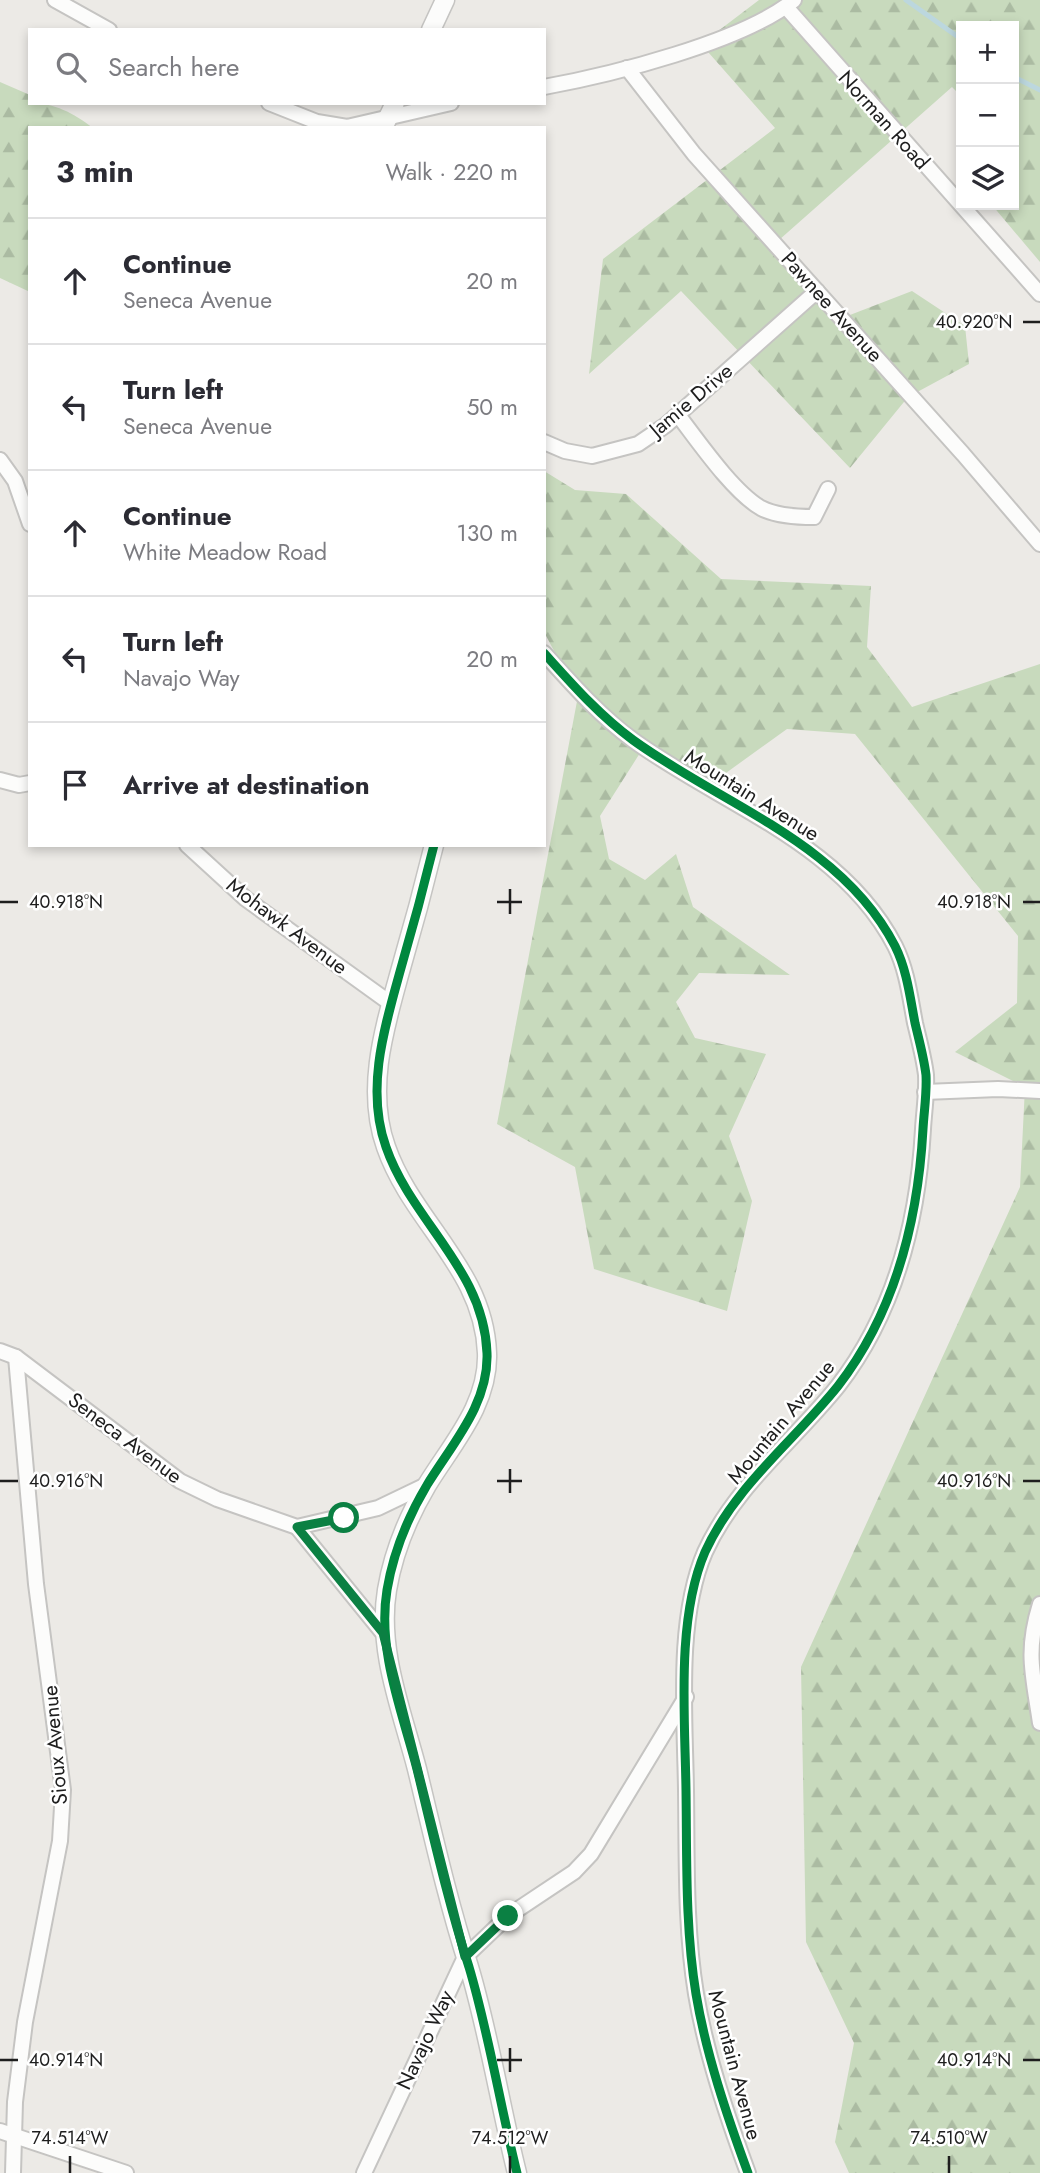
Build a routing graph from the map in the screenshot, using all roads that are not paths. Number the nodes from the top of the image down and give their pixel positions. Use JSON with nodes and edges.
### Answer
{"nodes":[{"id":1,"x":55,"y":0,"type":"edge"},
{"id":2,"x":445,"y":0,"type":"edge"},
{"id":3,"x":790,"y":4,"type":"edge"},
{"id":4,"x":105,"y":28,"type":"edge"},
{"id":5,"x":432,"y":28,"type":"edge"},
{"id":6,"x":626,"y":68,"type":"junction"},
{"id":7,"x":546,"y":87,"type":"edge"},
{"id":8,"x":275,"y":105,"type":"edge"},
{"id":9,"x":440,"y":105,"type":"edge"},
{"id":10,"x":388,"y":116,"type":"edge"},
{"id":11,"x":334,"y":126,"type":"edge"},
{"id":12,"x":334,"y":126,"type":"edge"},
{"id":13,"x":817,"y":291,"type":"junction"},
{"id":14,"x":1040,"y":293,"type":"edge"},
{"id":15,"x":678,"y":415,"type":"junction"},
{"id":16,"x":546,"y":443,"type":"edge"},
{"id":17,"x":0,"y":460,"type":"edge"},
{"id":18,"x":828,"y":489,"type":"dead end"},
{"id":19,"x":28,"y":518,"type":"edge"},
{"id":20,"x":1040,"y":544,"type":"edge"},
{"id":21,"x":546,"y":655,"type":"edge"},
{"id":22,"x":0,"y":780,"type":"edge"},
{"id":23,"x":28,"y":783,"type":"edge"},
{"id":24,"x":189,"y":847,"type":"edge"},
{"id":25,"x":433,"y":847,"type":"edge"},
{"id":26,"x":390,"y":1003,"type":"junction"},
{"id":27,"x":1040,"y":1091,"type":"edge"},
{"id":28,"x":925,"y":1092,"type":"junction"},
{"id":29,"x":0,"y":1351,"type":"edge"},
{"id":30,"x":16,"y":1357,"type":"junction"},
{"id":31,"x":428,"y":1484,"type":"junction"},
{"id":32,"x":297,"y":1527,"type":"junction"},
{"id":33,"x":1040,"y":1604,"type":"edge"},
{"id":34,"x":383,"y":1633,"type":"junction"},
{"id":35,"x":686,"y":1695,"type":"junction"},
{"id":36,"x":1040,"y":1723,"type":"edge"},
{"id":37,"x":465,"y":1957,"type":"junction"},
{"id":38,"x":7,"y":2133,"type":"edge"},
{"id":39,"x":13,"y":2173,"type":"edge"},
{"id":40,"x":126,"y":2173,"type":"edge"},
{"id":41,"x":364,"y":2173,"type":"edge"},
{"id":42,"x":517,"y":2173,"type":"edge"},
{"id":43,"x":748,"y":2173,"type":"edge"}],
"edges":[{"from":1,"to":4,"type":"street"},
{"from":2,"to":5,"type":"street"},
{"from":3,"to":6,"type":"street"},
{"from":3,"to":14,"type":"street","name":"Norman Road"},
{"from":6,"to":7,"type":"street"},
{"from":6,"to":13,"type":"street","name":"Pawnee Avenue"},
{"from":8,"to":12,"type":"street"},
{"from":9,"to":10,"type":"street"},
{"from":10,"to":11,"type":"street"},
{"from":13,"to":15,"type":"street","name":"Jamie Drive"},
{"from":13,"to":20,"type":"street","name":"Pawnee Avenue"},
{"from":15,"to":16,"type":"street","name":"Jamie Drive"},
{"from":15,"to":18,"type":"street"},
{"from":17,"to":19,"type":"street"},
{"from":21,"to":28,"type":"street","name":"Mountain Avenue"},
{"from":22,"to":23,"type":"street"},
{"from":24,"to":26,"type":"street","name":"Mohawk Avenue"},
{"from":25,"to":26,"type":"street"},
{"from":26,"to":31,"type":"street"},
{"from":27,"to":28,"type":"street"},
{"from":28,"to":35,"type":"street","name":"Mountain Avenue"},
{"from":29,"to":30,"type":"street","name":"Seneca Avenue"},
{"from":30,"to":32,"type":"street","name":"Seneca Avenue"},
{"from":30,"to":38,"type":"street","name":"Sioux Avenue"},
{"from":31,"to":32,"type":"street"},
{"from":31,"to":34,"type":"street"},
{"from":32,"to":34,"type":"street"},
{"from":33,"to":36,"type":"street"},
{"from":34,"to":37,"type":"street"},
{"from":35,"to":37,"type":"street","name":"Navajo Way"},
{"from":35,"to":43,"type":"street","name":"Mountain Avenue"},
{"from":37,"to":41,"type":"street","name":"Navajo Way"},
{"from":37,"to":42,"type":"street"},
{"from":38,"to":39,"type":"street","name":"Sioux Avenue"},
{"from":38,"to":40,"type":"street"}]}
